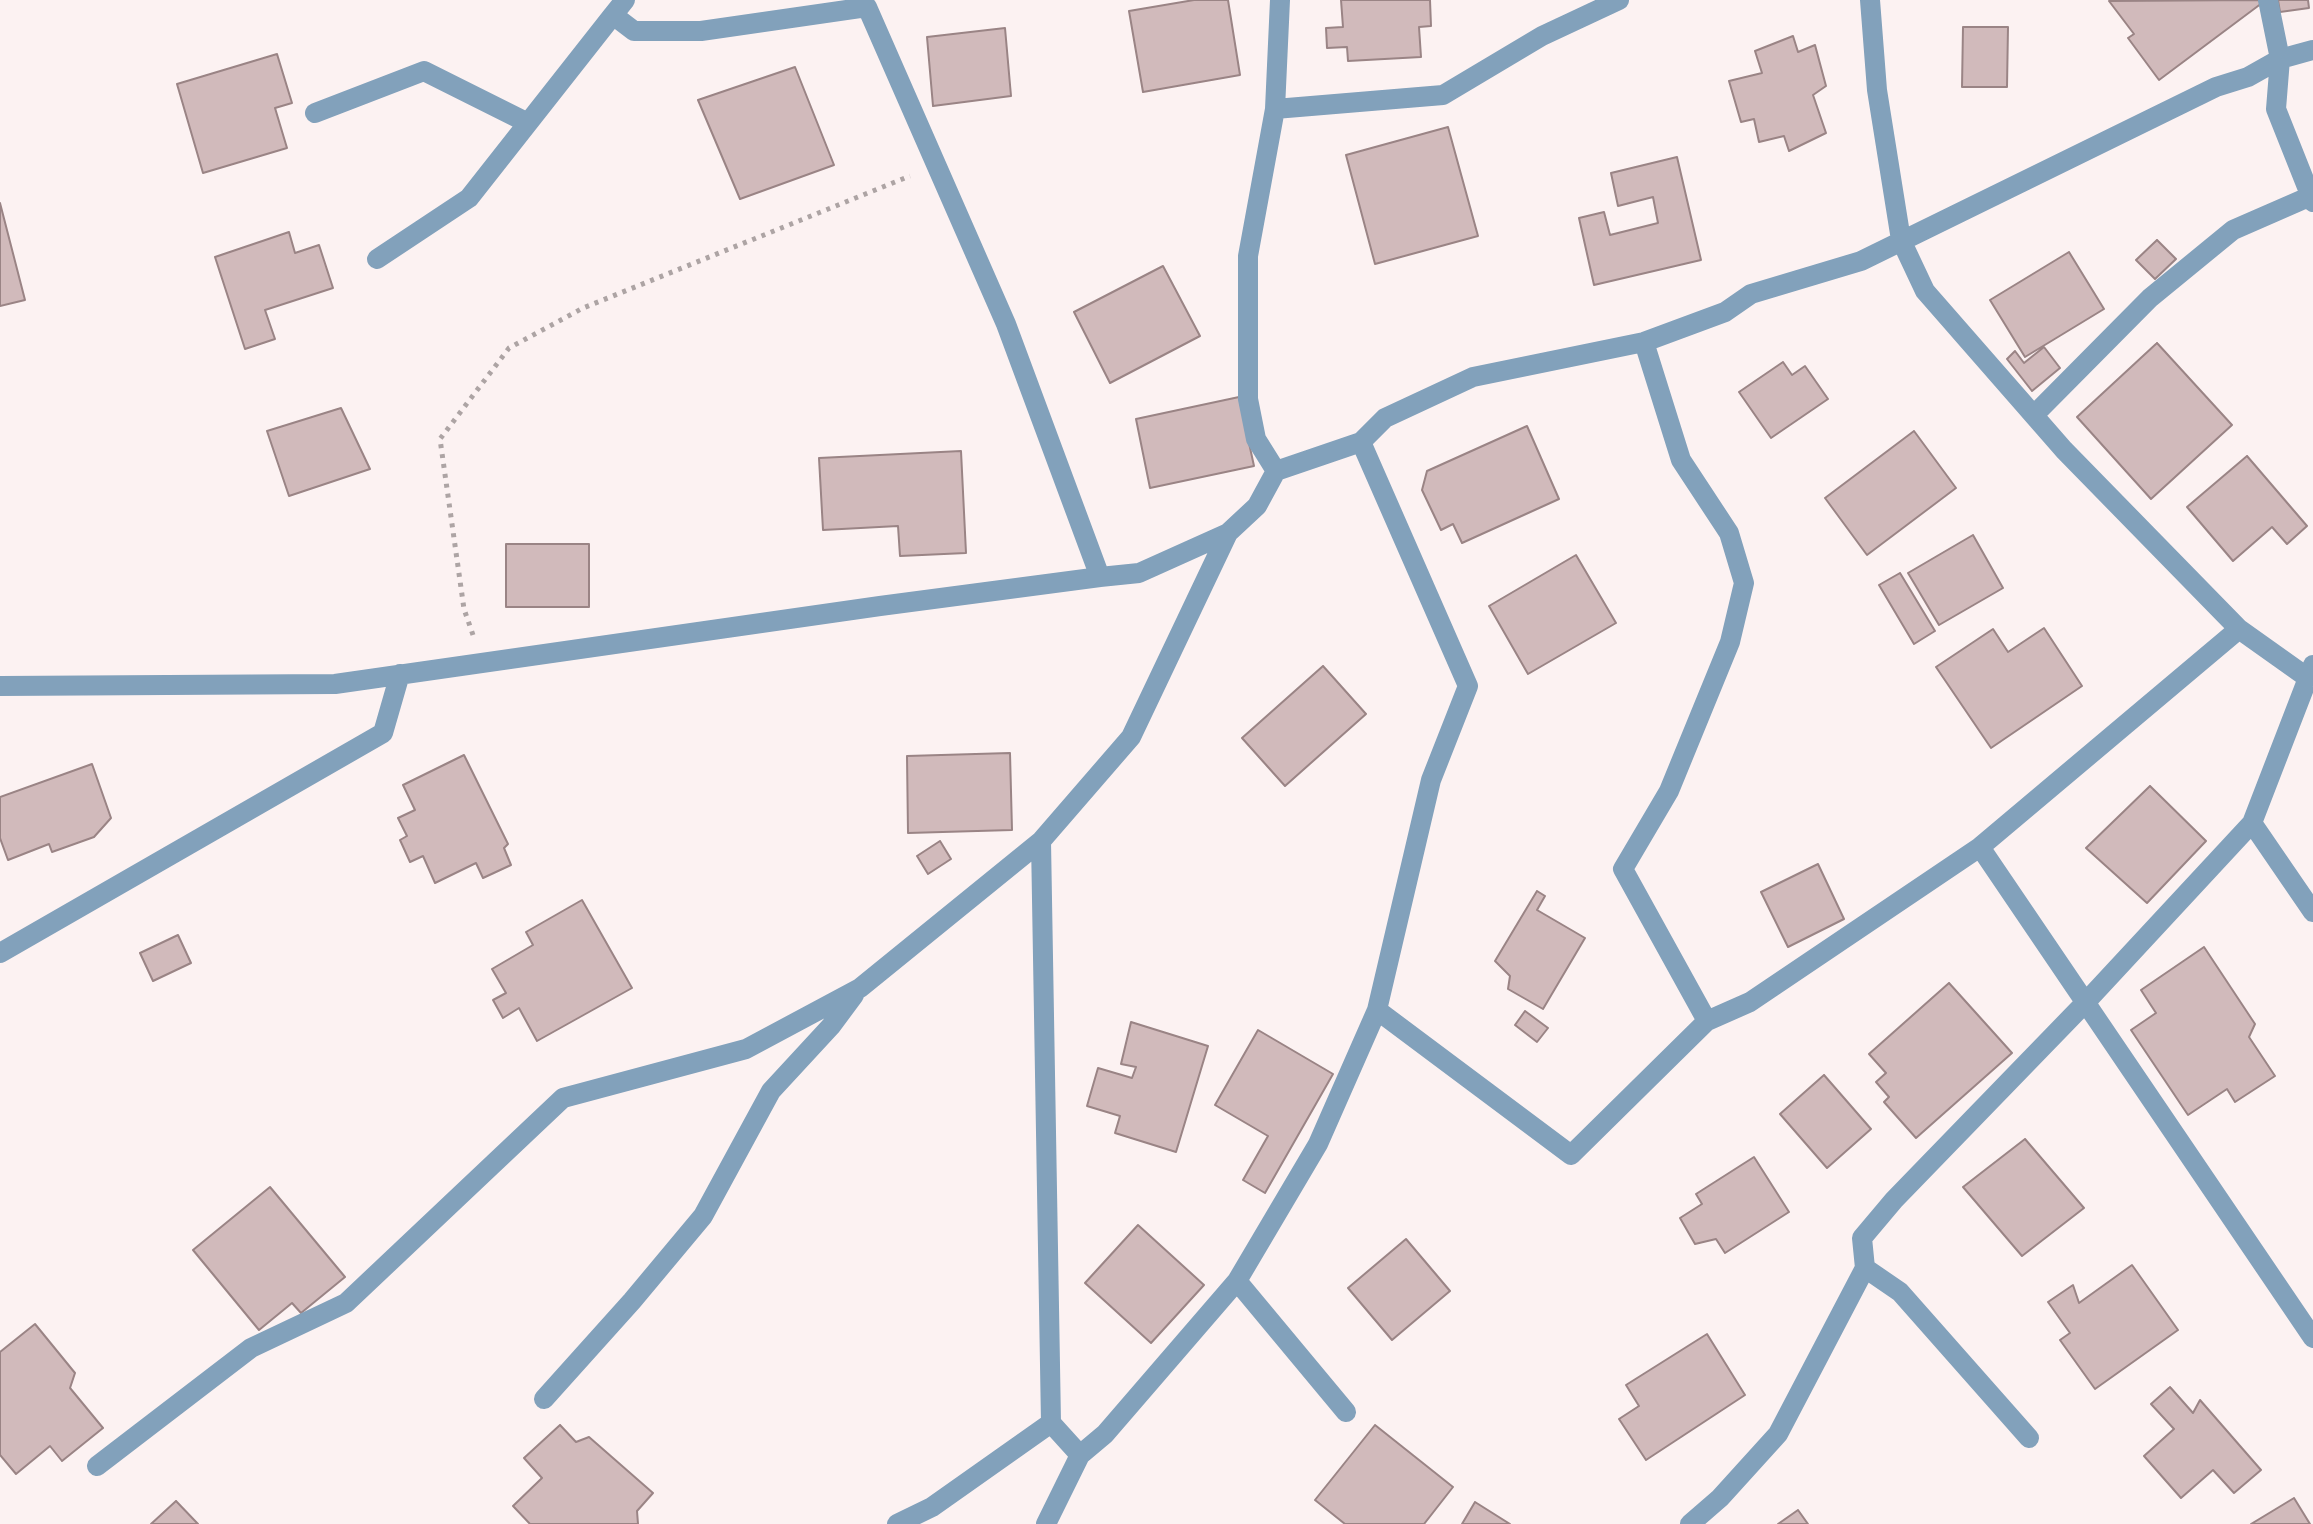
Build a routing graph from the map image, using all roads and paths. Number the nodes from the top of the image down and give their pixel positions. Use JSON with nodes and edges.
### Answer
{"nodes":[{"id":1,"x":1280,"y":0,"type":"edge"},
{"id":2,"x":1619,"y":0,"type":"edge"},
{"id":3,"x":1870,"y":0,"type":"edge"},
{"id":4,"x":2268,"y":0,"type":"edge"},
{"id":5,"x":619,"y":8,"type":"edge"},
{"id":6,"x":2313,"y":50,"type":"edge"},
{"id":7,"x":2280,"y":59,"type":"junction"},
{"id":8,"x":1275,"y":109,"type":"junction"},
{"id":9,"x":315,"y":113,"type":"dead end"},
{"id":10,"x":528,"y":123,"type":"junction"},
{"id":11,"x":937,"y":165,"type":"junction"},
{"id":12,"x":2312,"y":199,"type":"edge"},
{"id":13,"x":1901,"y":240,"type":"junction"},
{"id":14,"x":377,"y":259,"type":"dead end"},
{"id":15,"x":1644,"y":342,"type":"junction"},
{"id":16,"x":2034,"y":415,"type":"junction"},
{"id":17,"x":1361,"y":442,"type":"junction"},
{"id":18,"x":1276,"y":471,"type":"junction"},
{"id":19,"x":1228,"y":533,"type":"junction"},
{"id":20,"x":1100,"y":577,"type":"junction"},
{"id":21,"x":2239,"y":629,"type":"junction"},
{"id":22,"x":483,"y":663,"type":"junction"},
{"id":23,"x":2311,"y":671,"type":"edge"},
{"id":24,"x":400,"y":674,"type":"junction"},
{"id":25,"x":0,"y":686,"type":"edge"},
{"id":26,"x":2252,"y":823,"type":"junction"},
{"id":27,"x":1041,"y":841,"type":"junction"},
{"id":28,"x":1980,"y":847,"type":"junction"},
{"id":29,"x":2313,"y":912,"type":"edge"},
{"id":30,"x":0,"y":953,"type":"edge"},
{"id":31,"x":860,"y":988,"type":"junction"},
{"id":32,"x":2084,"y":1004,"type":"junction"},
{"id":33,"x":1377,"y":1010,"type":"junction"},
{"id":34,"x":1707,"y":1021,"type":"junction"},
{"id":35,"x":1865,"y":1268,"type":"junction"},
{"id":36,"x":1237,"y":1281,"type":"junction"},
{"id":37,"x":2313,"y":1338,"type":"edge"},
{"id":38,"x":544,"y":1399,"type":"dead end"},
{"id":39,"x":1346,"y":1412,"type":"dead end"},
{"id":40,"x":1051,"y":1423,"type":"junction"},
{"id":41,"x":2029,"y":1438,"type":"dead end"},
{"id":42,"x":1080,"y":1455,"type":"junction"},
{"id":43,"x":97,"y":1466,"type":"dead end"},
{"id":44,"x":897,"y":1524,"type":"edge"},
{"id":45,"x":1046,"y":1524,"type":"edge"},
{"id":46,"x":1690,"y":1524,"type":"edge"}],
"edges":[{"from":1,"to":8,"type":"street"},
{"from":2,"to":8,"type":"street"},
{"from":3,"to":13,"type":"street"},
{"from":4,"to":7,"type":"street"},
{"from":5,"to":10,"type":"street"},
{"from":5,"to":11,"type":"street"},
{"from":6,"to":7,"type":"street"},
{"from":7,"to":12,"type":"street"},
{"from":7,"to":13,"type":"street"},
{"from":8,"to":18,"type":"street"},
{"from":9,"to":10,"type":"street"},
{"from":10,"to":14,"type":"street"},
{"from":11,"to":20,"type":"street"},
{"from":11,"to":22,"type":"path"},
{"from":12,"to":16,"type":"street"},
{"from":13,"to":15,"type":"street"},
{"from":13,"to":16,"type":"street"},
{"from":15,"to":17,"type":"street"},
{"from":15,"to":34,"type":"street"},
{"from":16,"to":21,"type":"street"},
{"from":17,"to":18,"type":"street"},
{"from":17,"to":33,"type":"street"},
{"from":18,"to":19,"type":"street"},
{"from":19,"to":20,"type":"street"},
{"from":19,"to":27,"type":"street"},
{"from":20,"to":22,"type":"street"},
{"from":21,"to":23,"type":"street"},
{"from":21,"to":28,"type":"street"},
{"from":22,"to":24,"type":"street"},
{"from":23,"to":26,"type":"street"},
{"from":24,"to":25,"type":"street"},
{"from":24,"to":30,"type":"street"},
{"from":26,"to":29,"type":"street"},
{"from":26,"to":32,"type":"street"},
{"from":27,"to":31,"type":"street"},
{"from":27,"to":40,"type":"street"},
{"from":28,"to":32,"type":"street"},
{"from":28,"to":34,"type":"street"},
{"from":31,"to":38,"type":"street"},
{"from":31,"to":43,"type":"street"},
{"from":32,"to":35,"type":"street"},
{"from":32,"to":37,"type":"street"},
{"from":33,"to":34,"type":"street"},
{"from":33,"to":36,"type":"street"},
{"from":35,"to":41,"type":"street"},
{"from":35,"to":46,"type":"street"},
{"from":36,"to":39,"type":"street"},
{"from":36,"to":42,"type":"street"},
{"from":40,"to":42,"type":"street"},
{"from":40,"to":44,"type":"street"},
{"from":42,"to":45,"type":"street"}]}
